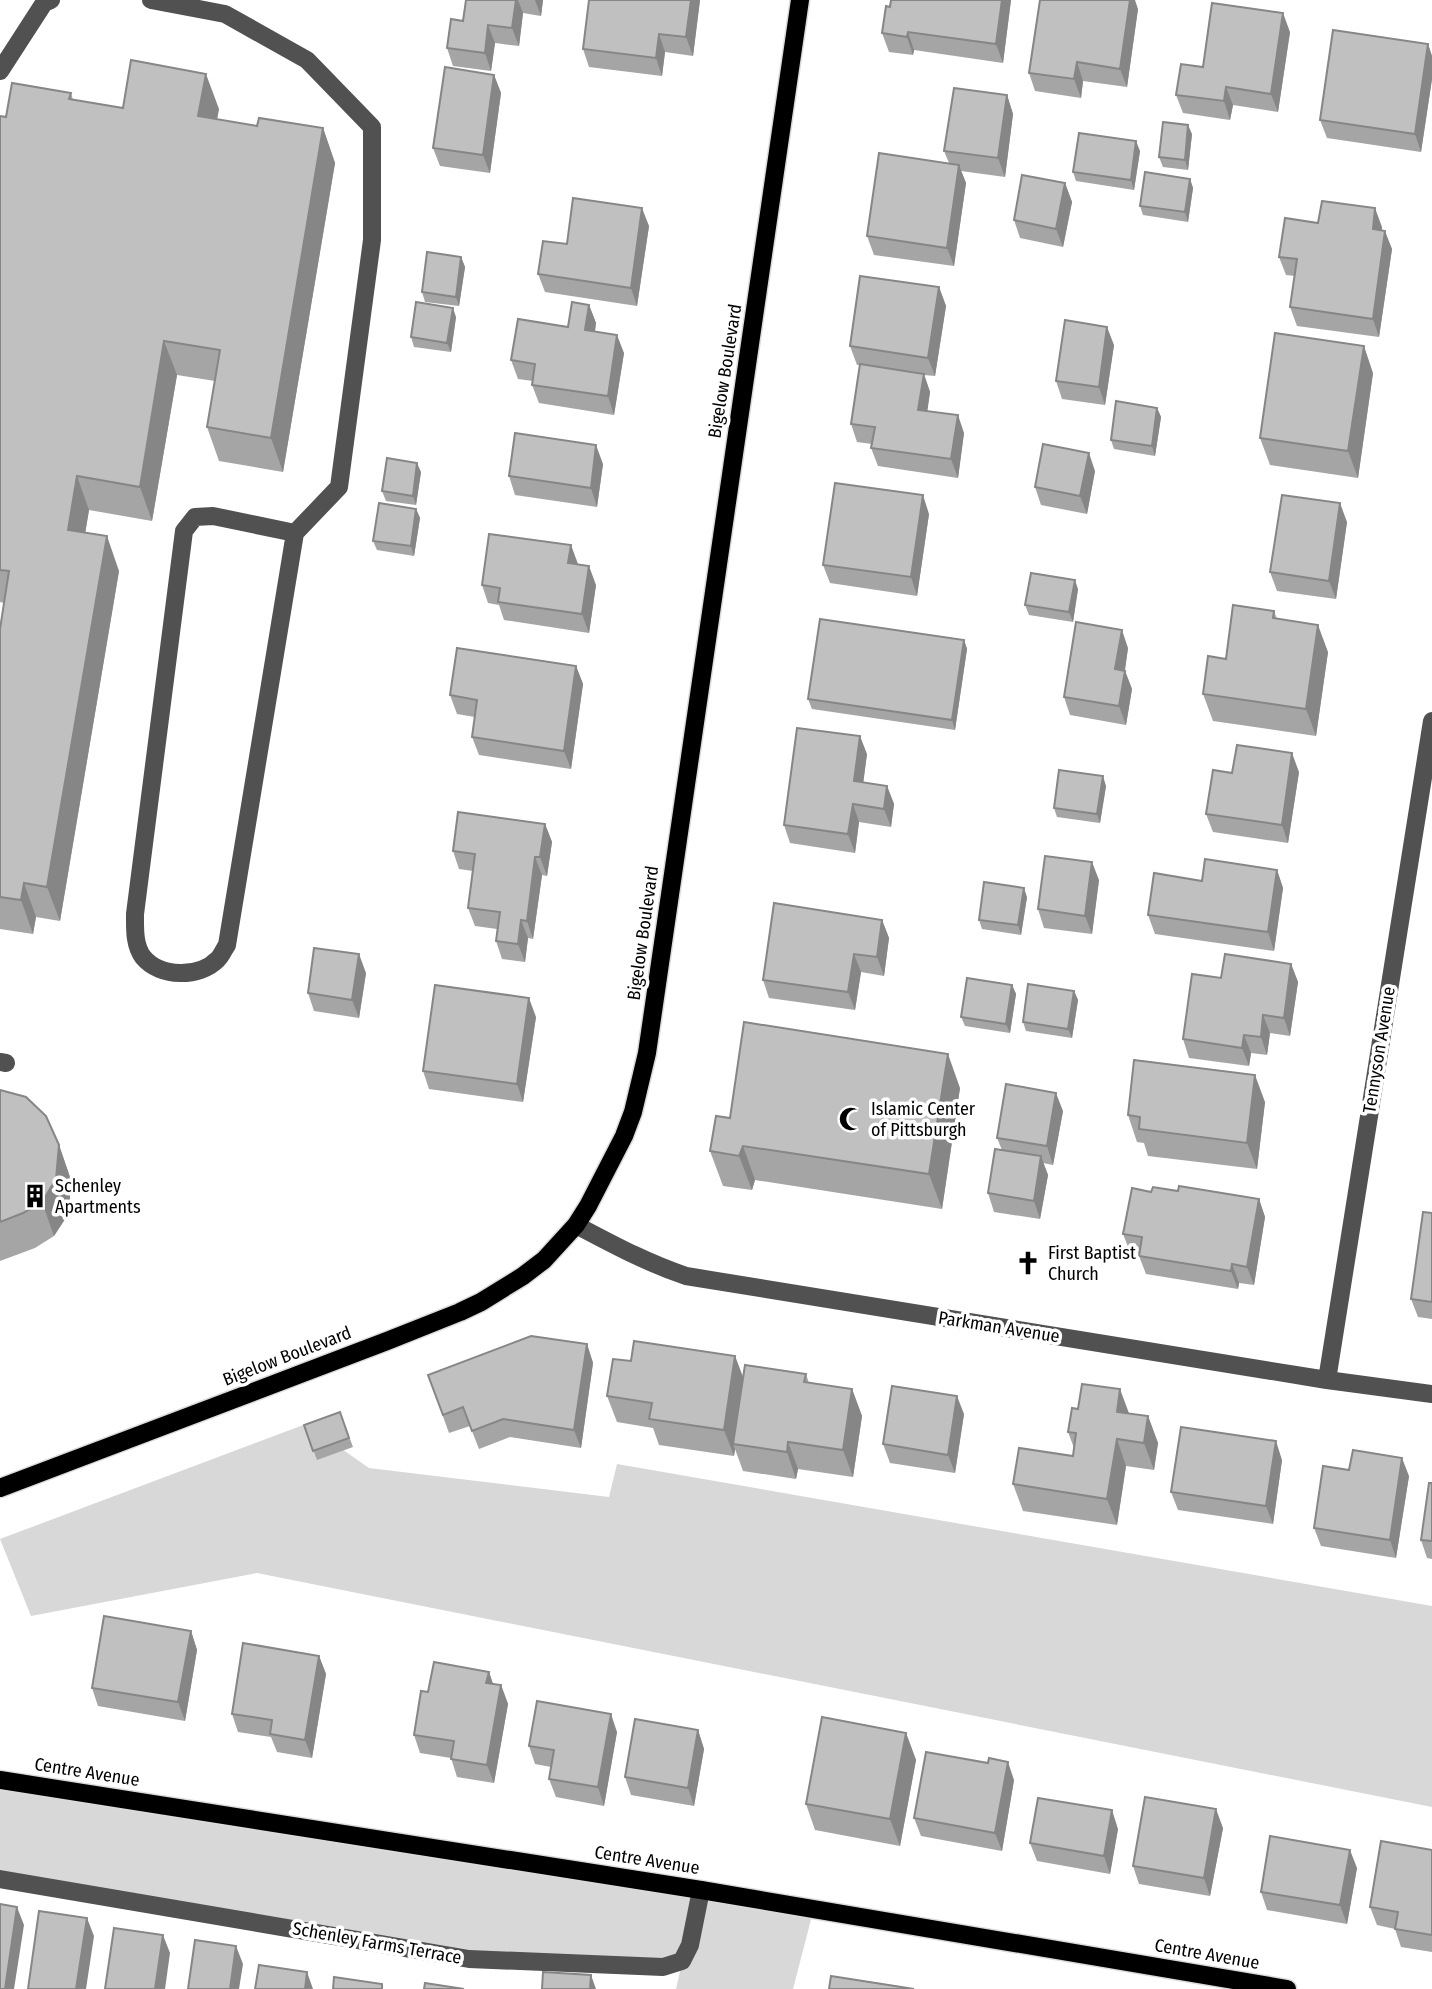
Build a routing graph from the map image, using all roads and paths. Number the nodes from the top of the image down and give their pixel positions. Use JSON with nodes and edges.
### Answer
{"nodes":[{"id":1,"x":51,"y":0,"type":"edge"},
{"id":2,"x":151,"y":0,"type":"edge"},
{"id":3,"x":800,"y":0,"type":"edge"},
{"id":4,"x":0,"y":71,"type":"edge"},
{"id":5,"x":295,"y":533,"type":"junction"},
{"id":6,"x":1432,"y":721,"type":"edge"},
{"id":7,"x":576,"y":1225,"type":"junction"},
{"id":8,"x":1327,"y":1380,"type":"junction"},
{"id":9,"x":1432,"y":1394,"type":"edge"},
{"id":10,"x":0,"y":1488,"type":"edge"},
{"id":11,"x":0,"y":1780,"type":"edge"},
{"id":12,"x":0,"y":1879,"type":"edge"},
{"id":13,"x":701,"y":1890,"type":"junction"},
{"id":14,"x":1287,"y":1989,"type":"edge"}],
"edges":[{"from":1,"to":4,"type":"street"},
{"from":2,"to":5,"type":"street"},
{"from":3,"to":7,"type":"main road","name":"Bigelow Boulevard"},
{"from":5,"to":5,"type":"street"},
{"from":6,"to":8,"type":"street","name":"Tennyson Avenue"},
{"from":7,"to":8,"type":"street","name":"Parkman Avenue"},
{"from":7,"to":10,"type":"main road","name":"Bigelow Boulevard"},
{"from":8,"to":9,"type":"street","name":"Parkman Avenue"},
{"from":11,"to":13,"type":"main road","name":"Centre Avenue"},
{"from":12,"to":13,"type":"street","name":"Schenley Farms Terrace"},
{"from":13,"to":14,"type":"main road","name":"Centre Avenue"}]}
